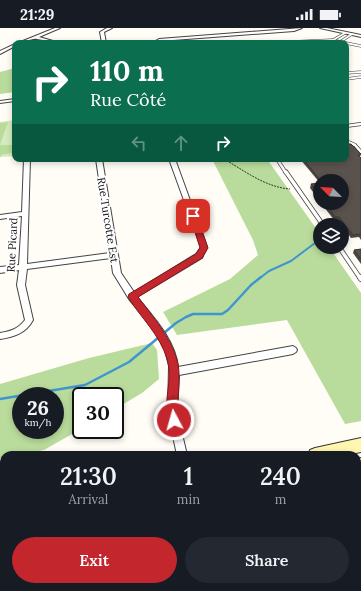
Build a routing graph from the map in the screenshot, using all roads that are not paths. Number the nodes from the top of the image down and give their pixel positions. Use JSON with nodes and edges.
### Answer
{"nodes":[{"id":1,"x":58,"y":28,"type":"edge"},
{"id":2,"x":110,"y":28,"type":"edge"},
{"id":3,"x":300,"y":28,"type":"edge"},
{"id":4,"x":322,"y":28,"type":"edge"},
{"id":5,"x":345,"y":33,"type":"junction"},
{"id":6,"x":352,"y":34,"type":"junction"},
{"id":7,"x":361,"y":36,"type":"edge"},
{"id":8,"x":35,"y":37,"type":"junction"},
{"id":9,"x":28,"y":40,"type":"edge"},
{"id":10,"x":46,"y":40,"type":"edge"},
{"id":11,"x":103,"y":40,"type":"edge"},
{"id":12,"x":159,"y":40,"type":"edge"},
{"id":13,"x":333,"y":40,"type":"edge"},
{"id":14,"x":343,"y":40,"type":"edge"},
{"id":15,"x":349,"y":44,"type":"edge"},
{"id":16,"x":361,"y":46,"type":"edge"},
{"id":17,"x":12,"y":47,"type":"edge"},
{"id":18,"x":0,"y":53,"type":"edge"},
{"id":19,"x":361,"y":72,"type":"edge"},
{"id":20,"x":349,"y":73,"type":"edge"},
{"id":21,"x":361,"y":77,"type":"edge"},
{"id":22,"x":349,"y":79,"type":"edge"},
{"id":23,"x":12,"y":100,"type":"edge"},
{"id":24,"x":0,"y":102,"type":"edge"},
{"id":25,"x":361,"y":124,"type":"edge"},
{"id":26,"x":349,"y":126,"type":"edge"},
{"id":27,"x":349,"y":143,"type":"edge"},
{"id":28,"x":361,"y":152,"type":"edge"},
{"id":29,"x":28,"y":162,"type":"edge"},
{"id":30,"x":99,"y":162,"type":"edge"},
{"id":31,"x":173,"y":162,"type":"edge"},
{"id":32,"x":279,"y":162,"type":"edge"},
{"id":33,"x":25,"y":214,"type":"junction"},
{"id":34,"x":0,"y":217,"type":"edge"},
{"id":35,"x":319,"y":218,"type":"edge"},
{"id":36,"x":344,"y":254,"type":"edge"},
{"id":37,"x":113,"y":255,"type":"junction"},
{"id":38,"x":23,"y":268,"type":"junction"},
{"id":39,"x":0,"y":270,"type":"edge"},
{"id":40,"x":361,"y":278,"type":"edge"},
{"id":41,"x":132,"y":297,"type":"junction"},
{"id":42,"x":0,"y":336,"type":"edge"},
{"id":43,"x":293,"y":350,"type":"dead end"},
{"id":44,"x":174,"y":372,"type":"junction"},
{"id":45,"x":361,"y":445,"type":"edge"},
{"id":46,"x":181,"y":451,"type":"edge"},
{"id":47,"x":333,"y":451,"type":"edge"}],
"edges":[{"from":1,"to":8,"type":"street"},
{"from":2,"to":11,"type":"street"},
{"from":3,"to":12,"type":"street"},
{"from":4,"to":5,"type":"street"},
{"from":5,"to":6,"type":"street"},
{"from":5,"to":13,"type":"lane"},
{"from":6,"to":7,"type":"street"},
{"from":6,"to":14,"type":"lane"},
{"from":8,"to":9,"type":"street"},
{"from":8,"to":10,"type":"street"},
{"from":15,"to":16,"type":"lane"},
{"from":17,"to":18,"type":"street"},
{"from":19,"to":20,"type":"lane"},
{"from":21,"to":22,"type":"lane"},
{"from":23,"to":24,"type":"street"},
{"from":25,"to":26,"type":"lane"},
{"from":27,"to":28,"type":"lane"},
{"from":29,"to":33,"type":"street","name":"Rue Picard"},
{"from":30,"to":37,"type":"street","name":"Rue Turcotte Est"},
{"from":31,"to":41,"type":"street"},
{"from":32,"to":35,"type":"lane"},
{"from":33,"to":34,"type":"street"},
{"from":33,"to":38,"type":"street","name":"Rue Picard"},
{"from":36,"to":40,"type":"lane"},
{"from":37,"to":38,"type":"street"},
{"from":37,"to":41,"type":"street","name":"Rue Turcotte Est"},
{"from":38,"to":39,"type":"street"},
{"from":38,"to":42,"type":"street","name":"Rue Picard"},
{"from":41,"to":44,"type":"street","name":"Rue Turcotte Est"},
{"from":43,"to":44,"type":"street"},
{"from":44,"to":46,"type":"street","name":"Rue Turcotte Est"},
{"from":45,"to":47,"type":"street"}]}
